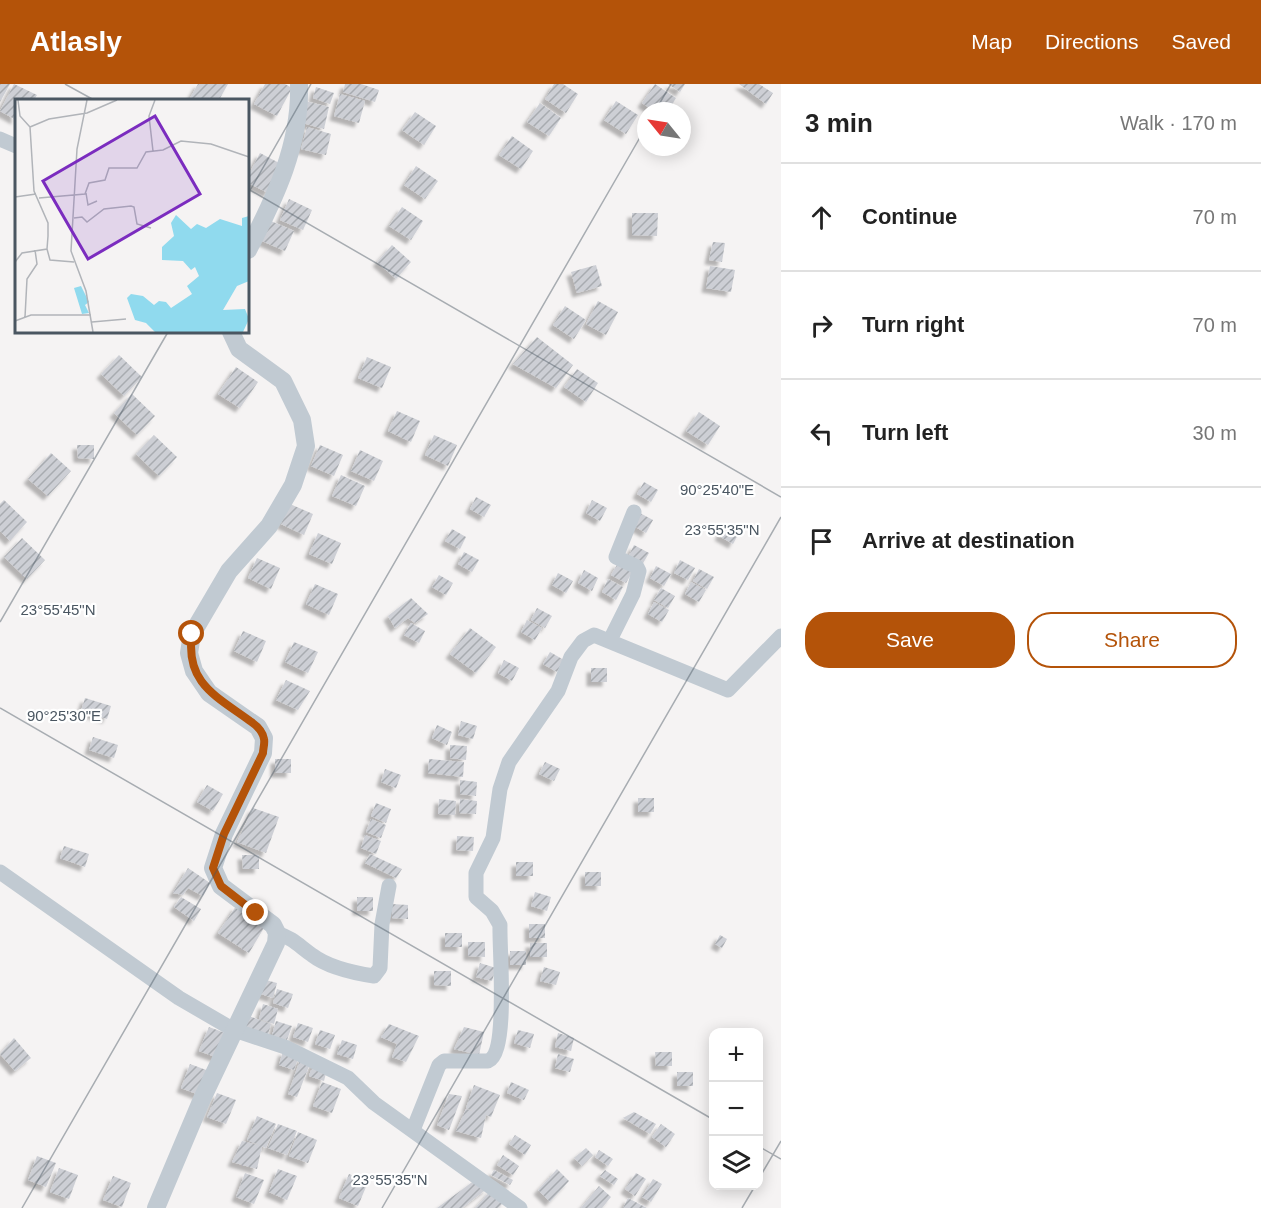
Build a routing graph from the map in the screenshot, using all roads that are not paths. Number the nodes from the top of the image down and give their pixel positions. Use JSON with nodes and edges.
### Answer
{"nodes":[{"id":1,"x":299,"y":84,"type":"edge"},
{"id":2,"x":0,"y":139,"type":"edge"},
{"id":3,"x":15,"y":146,"type":"edge"},
{"id":4,"x":249,"y":246,"type":"edge"},
{"id":5,"x":231,"y":333,"type":"edge"},
{"id":6,"x":634,"y":512,"type":"dead end"},
{"id":7,"x":781,"y":636,"type":"edge"},
{"id":8,"x":610,"y":640,"type":"junction"},
{"id":9,"x":0,"y":872,"type":"edge"},
{"id":10,"x":389,"y":886,"type":"dead end"},
{"id":11,"x":277,"y":933,"type":"junction"},
{"id":12,"x":234,"y":1030,"type":"junction"},
{"id":13,"x":413,"y":1130,"type":"junction"},
{"id":14,"x":156,"y":1208,"type":"edge"},
{"id":15,"x":520,"y":1208,"type":"edge"}],
"edges":[{"from":1,"to":4,"type":"street"},
{"from":2,"to":3,"type":"street"},
{"from":5,"to":11,"type":"street"},
{"from":6,"to":8,"type":"street"},
{"from":7,"to":8,"type":"street"},
{"from":8,"to":13,"type":"street"},
{"from":9,"to":12,"type":"street"},
{"from":10,"to":11,"type":"street"},
{"from":11,"to":12,"type":"street"},
{"from":12,"to":13,"type":"street"},
{"from":12,"to":14,"type":"street"},
{"from":13,"to":15,"type":"street"}]}
